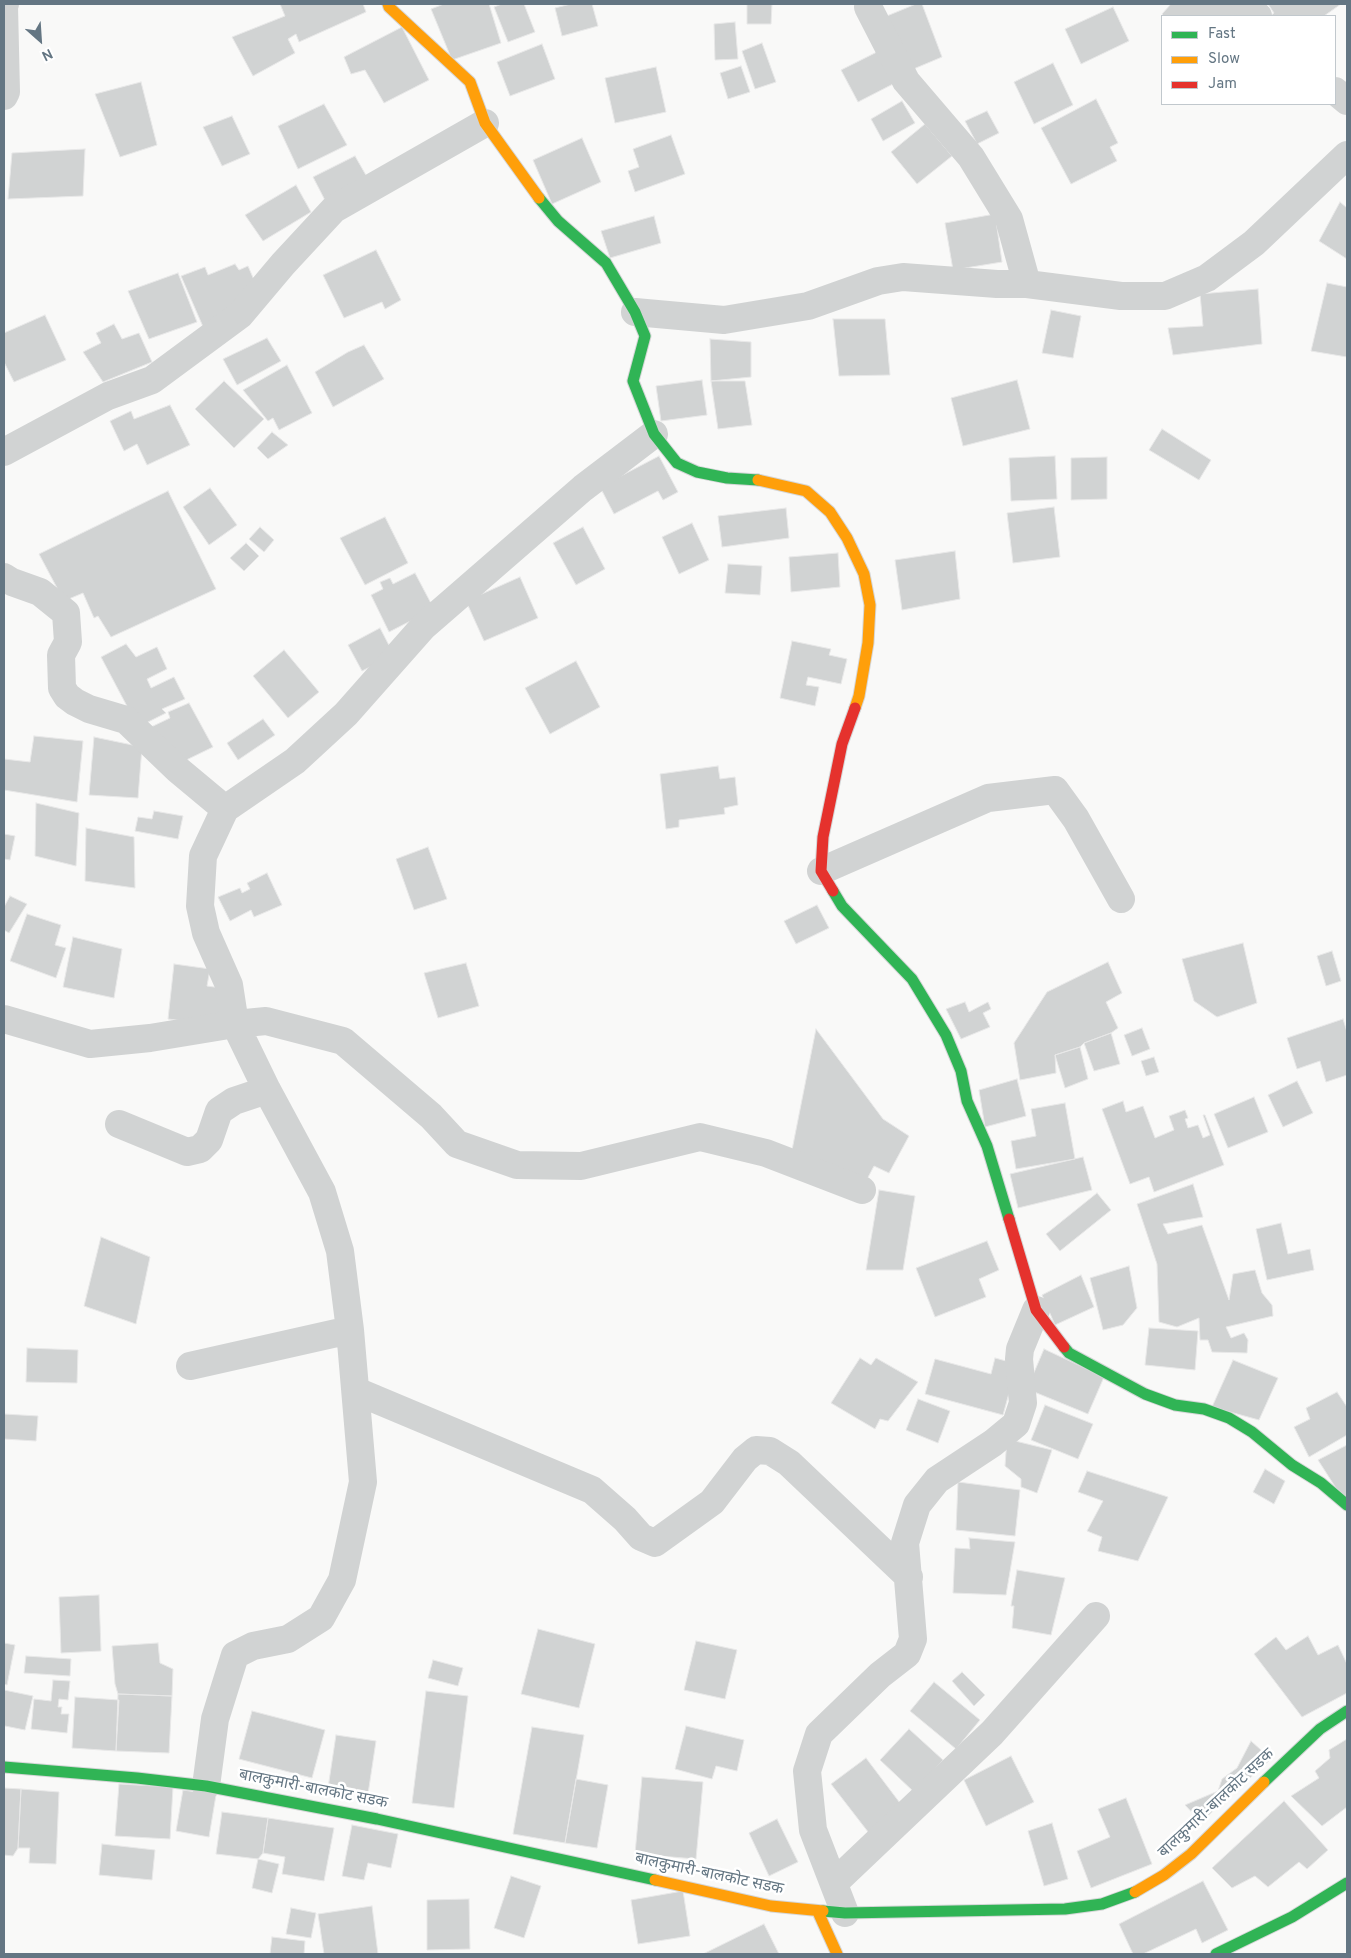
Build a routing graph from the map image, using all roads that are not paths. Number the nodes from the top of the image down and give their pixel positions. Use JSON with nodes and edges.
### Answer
{"nodes":[{"id":1,"x":5,"y":4,"type":"edge"},
{"id":2,"x":388,"y":4,"type":"edge"},
{"id":3,"x":1246,"y":4,"type":"edge"},
{"id":4,"x":868,"y":7,"type":"dead end"},
{"id":5,"x":1257,"y":15,"type":"edge"},
{"id":6,"x":1336,"y":92,"type":"edge"},
{"id":7,"x":4,"y":96,"type":"edge"},
{"id":8,"x":1347,"y":101,"type":"edge"},
{"id":9,"x":485,"y":123,"type":"junction"},
{"id":10,"x":1347,"y":156,"type":"edge"},
{"id":11,"x":1027,"y":284,"type":"junction"},
{"id":12,"x":635,"y":312,"type":"junction"},
{"id":13,"x":654,"y":434,"type":"junction"},
{"id":14,"x":4,"y":452,"type":"edge"},
{"id":15,"x":4,"y":577,"type":"edge"},
{"id":16,"x":225,"y":809,"type":"junction"},
{"id":17,"x":821,"y":872,"type":"junction"},
{"id":18,"x":1120,"y":899,"type":"dead end"},
{"id":19,"x":4,"y":1020,"type":"edge"},
{"id":20,"x":235,"y":1024,"type":"junction"},
{"id":21,"x":267,"y":1090,"type":"junction"},
{"id":22,"x":119,"y":1124,"type":"dead end"},
{"id":23,"x":862,"y":1190,"type":"dead end"},
{"id":24,"x":1036,"y":1310,"type":"junction"},
{"id":25,"x":350,"y":1330,"type":"junction"},
{"id":26,"x":190,"y":1366,"type":"dead end"},
{"id":27,"x":356,"y":1391,"type":"junction"},
{"id":28,"x":1347,"y":1505,"type":"edge"},
{"id":29,"x":909,"y":1577,"type":"junction"},
{"id":30,"x":1096,"y":1616,"type":"dead end"},
{"id":31,"x":1347,"y":1711,"type":"edge"},
{"id":32,"x":4,"y":1767,"type":"edge"},
{"id":33,"x":206,"y":1786,"type":"junction"},
{"id":34,"x":834,"y":1883,"type":"junction"},
{"id":35,"x":1347,"y":1883,"type":"edge"},
{"id":36,"x":818,"y":1912,"type":"junction"},
{"id":37,"x":845,"y":1913,"type":"junction"},
{"id":38,"x":837,"y":1954,"type":"edge"},
{"id":39,"x":1216,"y":1954,"type":"edge"}],
"edges":[{"from":1,"to":7,"type":"street"},
{"from":2,"to":9,"type":"street"},
{"from":3,"to":5,"type":"street"},
{"from":4,"to":11,"type":"street"},
{"from":6,"to":8,"type":"street"},
{"from":9,"to":12,"type":"street"},
{"from":9,"to":14,"type":"street"},
{"from":10,"to":11,"type":"street"},
{"from":11,"to":12,"type":"street"},
{"from":12,"to":13,"type":"street"},
{"from":13,"to":16,"type":"street"},
{"from":13,"to":17,"type":"street"},
{"from":15,"to":16,"type":"street"},
{"from":16,"to":20,"type":"street"},
{"from":17,"to":18,"type":"street"},
{"from":17,"to":24,"type":"street"},
{"from":19,"to":20,"type":"street"},
{"from":20,"to":21,"type":"street"},
{"from":20,"to":23,"type":"street"},
{"from":21,"to":22,"type":"street"},
{"from":21,"to":25,"type":"street"},
{"from":24,"to":28,"type":"street"},
{"from":24,"to":29,"type":"street"},
{"from":25,"to":26,"type":"street"},
{"from":25,"to":27,"type":"street"},
{"from":27,"to":29,"type":"street"},
{"from":27,"to":33,"type":"street"},
{"from":29,"to":34,"type":"street"},
{"from":30,"to":34,"type":"street"},
{"from":31,"to":37,"type":"street","name":"बालकुमारी-बालकोट सडक"},
{"from":32,"to":33,"type":"street","name":"बालकुमारी-बालकोट सडक"},
{"from":33,"to":36,"type":"street","name":"बालकुमारी-बालकोट सडक"},
{"from":34,"to":37,"type":"street"},
{"from":35,"to":39,"type":"street"},
{"from":36,"to":37,"type":"street","name":"बालकुमारी-बालकोट सडक"},
{"from":36,"to":38,"type":"street"}]}
